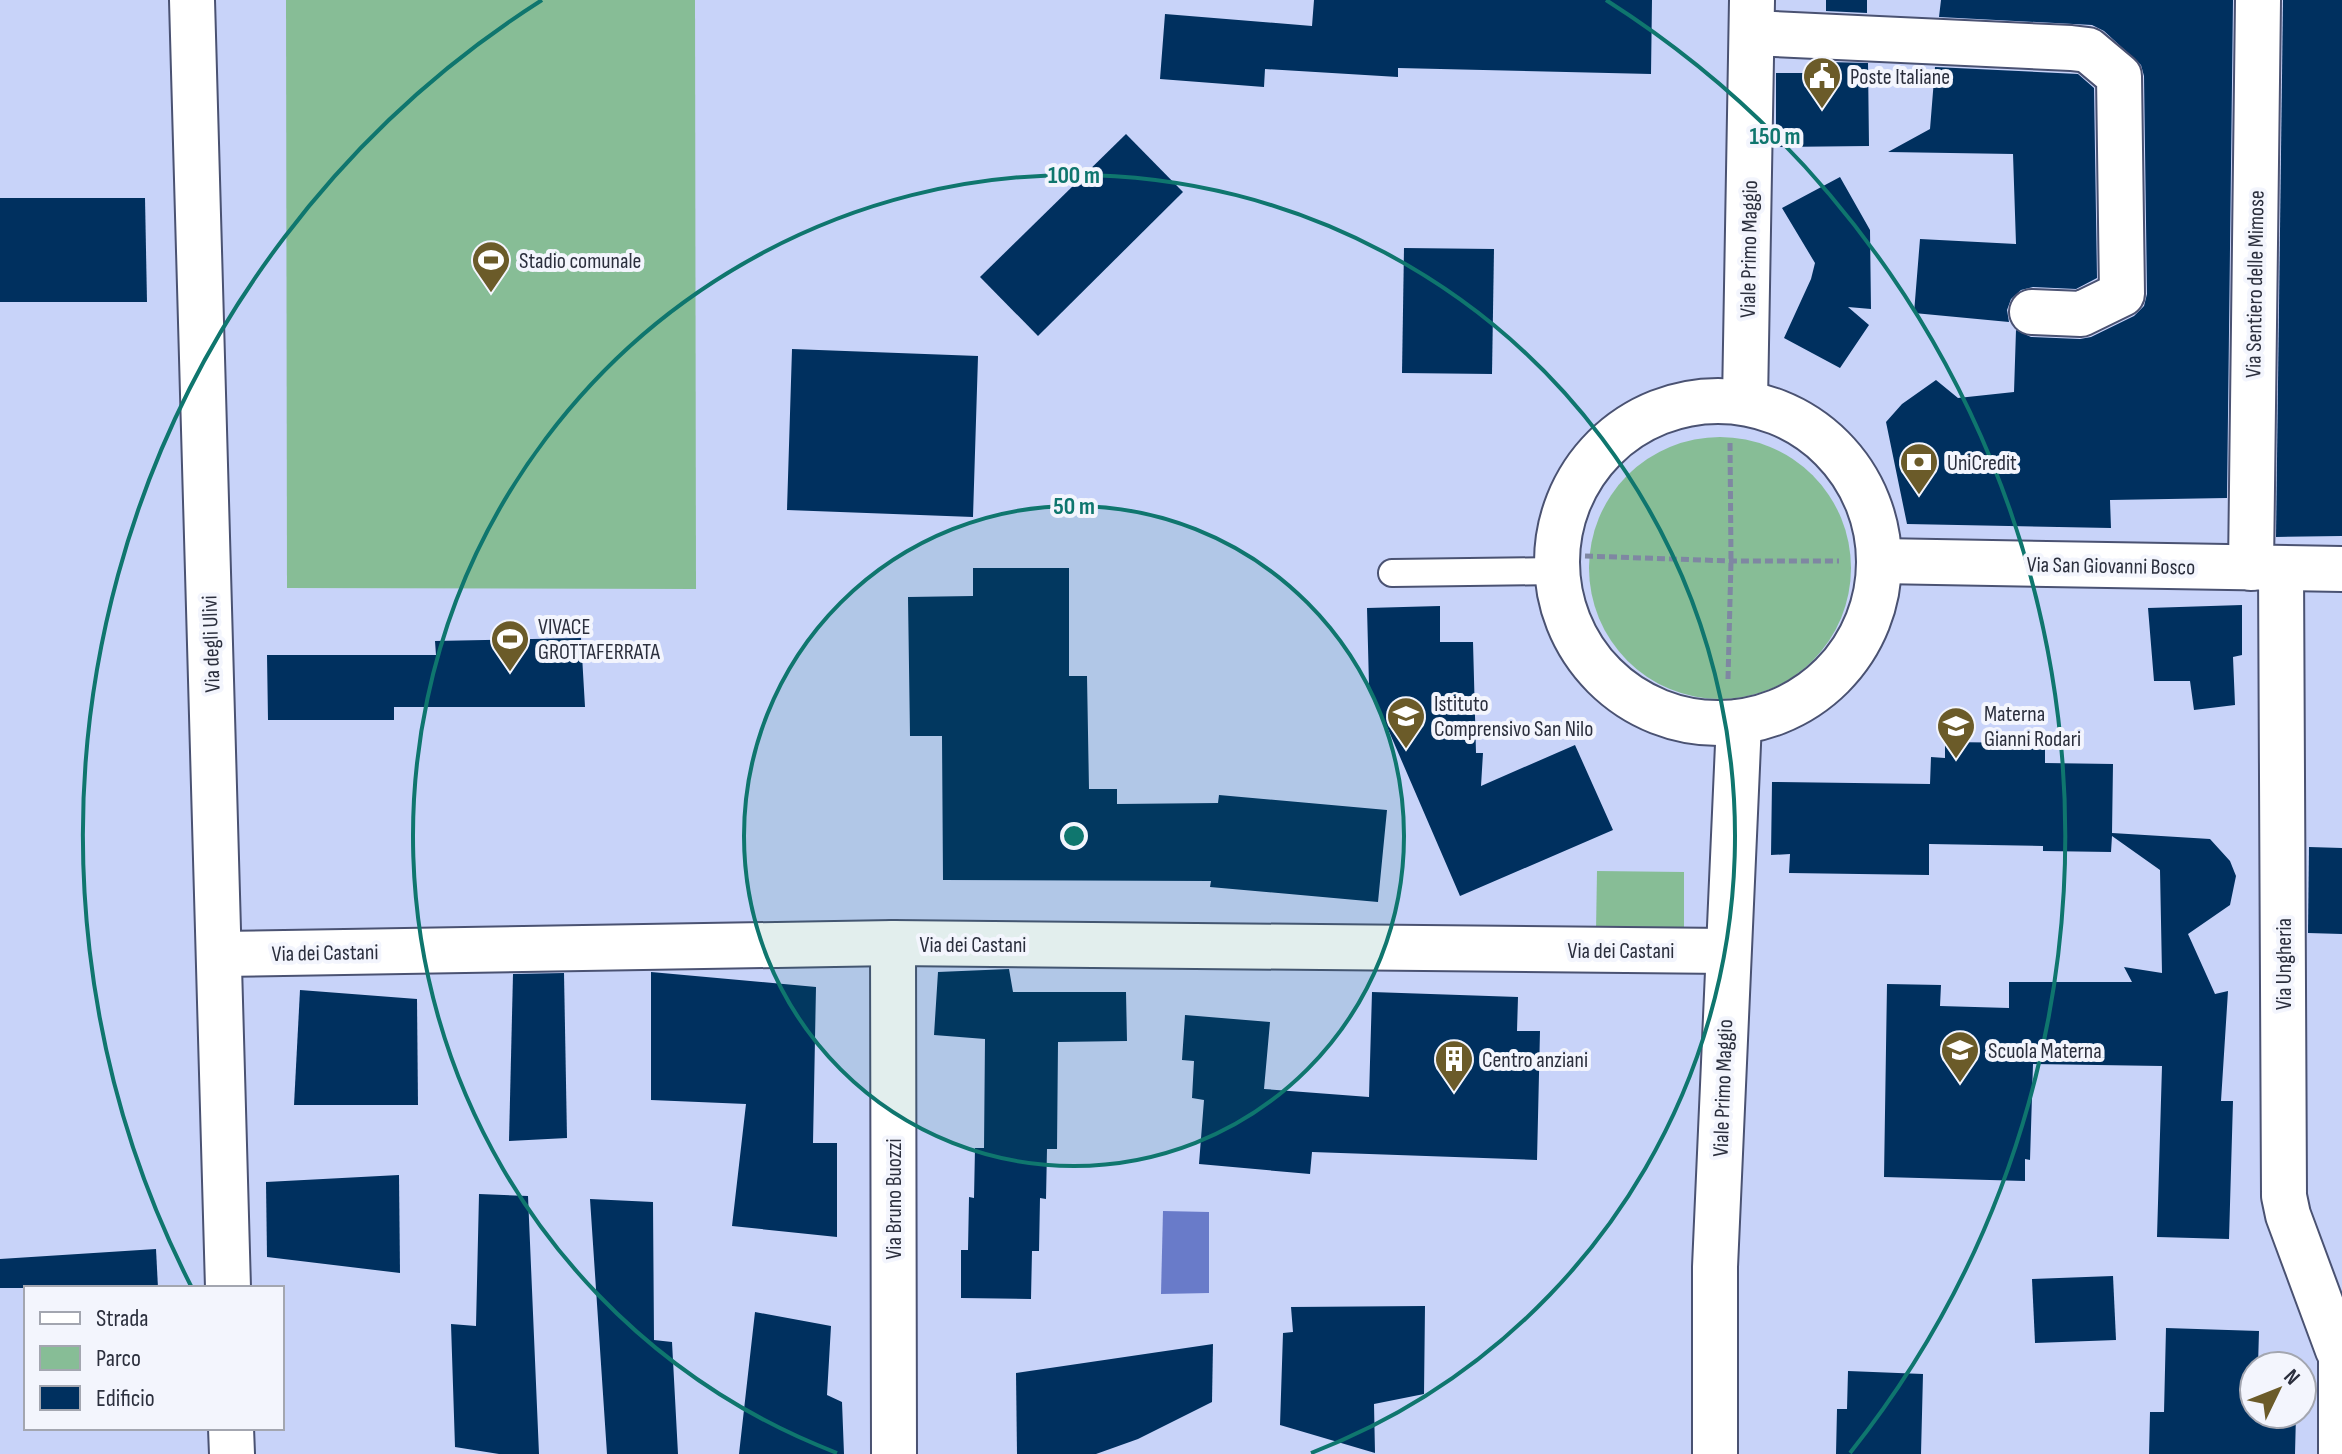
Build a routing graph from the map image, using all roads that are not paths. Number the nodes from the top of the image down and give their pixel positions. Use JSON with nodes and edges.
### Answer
{"nodes":[{"id":1,"x":192,"y":0,"type":"edge"},
{"id":2,"x":2258,"y":0,"type":"edge"},
{"id":3,"x":1752,"y":16,"type":"edge"},
{"id":4,"x":2032,"y":312,"type":"dead end"},
{"id":5,"x":1737,"y":401,"type":"junction"},
{"id":6,"x":1880,"y":561,"type":"junction"},
{"id":7,"x":1556,"y":563,"type":"junction"},
{"id":8,"x":2266,"y":568,"type":"junction"},
{"id":9,"x":2342,"y":569,"type":"edge"},
{"id":10,"x":1392,"y":573,"type":"dead end"},
{"id":11,"x":1733,"y":723,"type":"junction"},
{"id":12,"x":893,"y":943,"type":"junction"},
{"id":13,"x":1728,"y":951,"type":"junction"},
{"id":14,"x":219,"y":954,"type":"junction"},
{"id":15,"x":228,"y":1286,"type":"edge"},
{"id":16,"x":2338,"y":1350,"type":"joint"},
{"id":17,"x":231,"y":1430,"type":"edge"},
{"id":18,"x":232,"y":1454,"type":"edge"},
{"id":19,"x":894,"y":1454,"type":"edge"},
{"id":20,"x":1715,"y":1454,"type":"edge"},
{"id":21,"x":2338,"y":1454,"type":"edge"}],
"edges":[{"from":1,"to":14,"type":"street","name":"Via degli Ulivi"},
{"from":2,"to":8,"type":"street","name":"Via Sentiero delle Mimose"},
{"from":3,"to":4,"type":"street"},
{"from":3,"to":5,"type":"street","name":"Viale Primo Maggio"},
{"from":5,"to":6,"type":"street"},
{"from":5,"to":7,"type":"street"},
{"from":6,"to":8,"type":"street","name":"Via San Giovanni Bosco"},
{"from":6,"to":11,"type":"street"},
{"from":7,"to":10,"type":"lane"},
{"from":7,"to":11,"type":"street"},
{"from":8,"to":9,"type":"street","name":"Via San Giovanni Bosco"},
{"from":8,"to":16,"type":"street","name":"Via Ungheria"},
{"from":11,"to":13,"type":"street","name":"Viale Primo Maggio"},
{"from":12,"to":13,"type":"street","name":"Via dei Castani"},
{"from":12,"to":14,"type":"street","name":"Via dei Castani"},
{"from":12,"to":19,"type":"street","name":"Via Bruno Buozzi"},
{"from":13,"to":20,"type":"street","name":"Viale Primo Maggio"},
{"from":14,"to":15,"type":"street","name":"Via degli Ulivi"},
{"from":16,"to":21,"type":"street"},
{"from":17,"to":18,"type":"street"}]}
